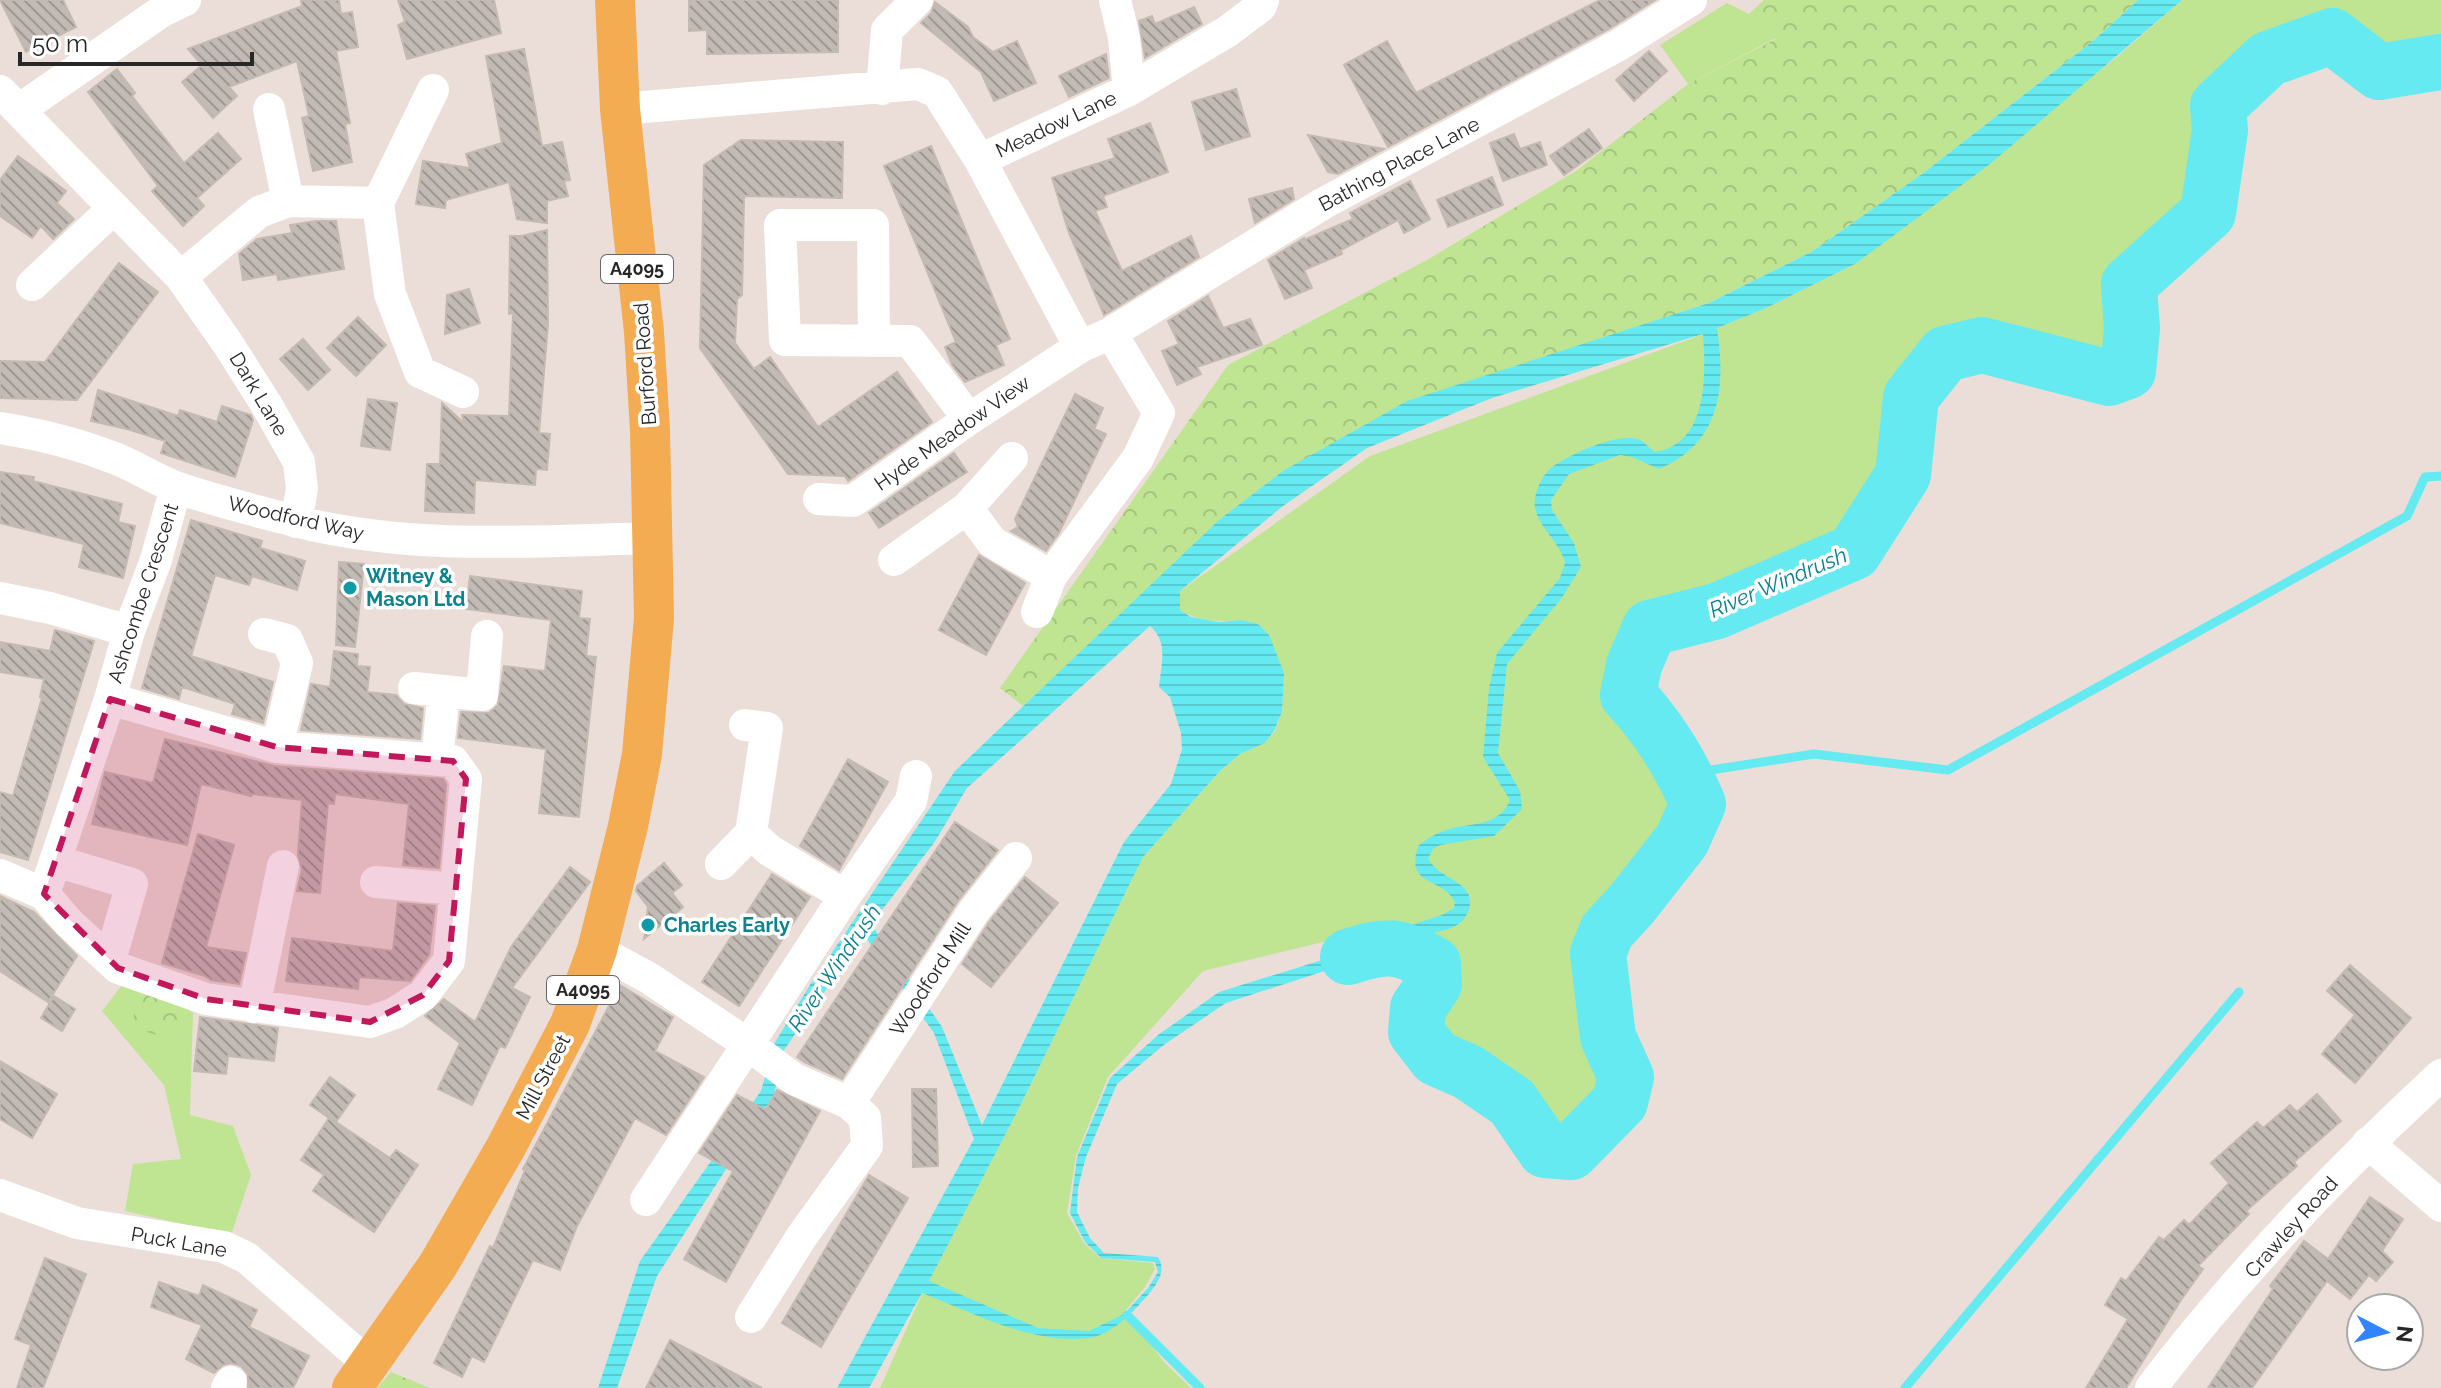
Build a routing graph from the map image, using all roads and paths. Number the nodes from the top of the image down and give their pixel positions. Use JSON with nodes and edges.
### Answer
{"nodes":[{"id":1,"x":615,"y":0,"type":"edge"},
{"id":2,"x":917,"y":0,"type":"edge"},
{"id":3,"x":1115,"y":0,"type":"edge"},
{"id":4,"x":1263,"y":0,"type":"edge"},
{"id":5,"x":1691,"y":0,"type":"edge"},
{"id":6,"x":168,"y":4,"type":"edge"},
{"id":7,"x":882,"y":89,"type":"junction"},
{"id":8,"x":433,"y":90,"type":"dead end"},
{"id":9,"x":1129,"y":90,"type":"junction"},
{"id":10,"x":9,"y":101,"type":"edge"},
{"id":11,"x":269,"y":109,"type":"dead end"},
{"id":12,"x":620,"y":109,"type":"junction"},
{"id":13,"x":980,"y":160,"type":"junction"},
{"id":14,"x":288,"y":201,"type":"junction"},
{"id":15,"x":378,"y":203,"type":"junction"},
{"id":16,"x":114,"y":208,"type":"junction"},
{"id":17,"x":181,"y":277,"type":"junction"},
{"id":18,"x":32,"y":285,"type":"dead end"},
{"id":19,"x":1111,"y":333,"type":"junction"},
{"id":20,"x":874,"y":341,"type":"junction"},
{"id":21,"x":1080,"y":347,"type":"junction"},
{"id":22,"x":463,"y":392,"type":"dead end"},
{"id":23,"x":969,"y":419,"type":"junction"},
{"id":24,"x":0,"y":428,"type":"edge"},
{"id":25,"x":1012,"y":458,"type":"dead end"},
{"id":26,"x":176,"y":487,"type":"junction"},
{"id":27,"x":819,"y":499,"type":"dead end"},
{"id":28,"x":967,"y":508,"type":"junction"},
{"id":29,"x":296,"y":522,"type":"junction"},
{"id":30,"x":653,"y":538,"type":"junction"},
{"id":31,"x":894,"y":560,"type":"dead end"},
{"id":32,"x":1051,"y":576,"type":"junction"},
{"id":33,"x":0,"y":598,"type":"edge"},
{"id":34,"x":1037,"y":612,"type":"dead end"},
{"id":35,"x":129,"y":631,"type":"junction"},
{"id":36,"x":264,"y":634,"type":"dead end"},
{"id":37,"x":487,"y":636,"type":"dead end"},
{"id":38,"x":110,"y":699,"type":"junction"},
{"id":39,"x":745,"y":725,"type":"dead end"},
{"id":40,"x":277,"y":747,"type":"junction"},
{"id":41,"x":437,"y":759,"type":"junction"},
{"id":42,"x":916,"y":776,"type":"dead end"},
{"id":43,"x":751,"y":833,"type":"junction"},
{"id":44,"x":1016,"y":858,"type":"dead end"},
{"id":45,"x":56,"y":861,"type":"junction"},
{"id":46,"x":721,"y":864,"type":"dead end"},
{"id":47,"x":283,"y":866,"type":"dead end"},
{"id":48,"x":0,"y":875,"type":"edge"},
{"id":49,"x":376,"y":882,"type":"dead end"},
{"id":50,"x":456,"y":889,"type":"junction"},
{"id":51,"x":44,"y":894,"type":"junction"},
{"id":52,"x":845,"y":896,"type":"junction"},
{"id":53,"x":597,"y":950,"type":"junction"},
{"id":54,"x":110,"y":960,"type":"junction"},
{"id":55,"x":254,"y":1007,"type":"junction"},
{"id":56,"x":754,"y":1049,"type":"junction"},
{"id":57,"x":2441,"y":1075,"type":"edge"},
{"id":58,"x":849,"y":1103,"type":"junction"},
{"id":59,"x":2368,"y":1143,"type":"junction"},
{"id":60,"x":0,"y":1195,"type":"edge"},
{"id":61,"x":646,"y":1200,"type":"dead end"},
{"id":62,"x":2441,"y":1206,"type":"edge"},
{"id":63,"x":751,"y":1317,"type":"dead end"},
{"id":64,"x":361,"y":1377,"type":"edge"},
{"id":65,"x":2151,"y":1388,"type":"edge"}],
"edges":[{"from":1,"to":12,"type":"main road","name":"Burford Road","number":"A4095"},
{"from":2,"to":7,"type":"street"},
{"from":3,"to":9,"type":"street"},
{"from":4,"to":9,"type":"street","name":"Meadow Lane"},
{"from":5,"to":19,"type":"street","name":"Bathing Place Lane"},
{"from":6,"to":10,"type":"street"},
{"from":7,"to":12,"type":"street","name":"Meadow Lane"},
{"from":7,"to":13,"type":"street","name":"Meadow Lane"},
{"from":8,"to":15,"type":"street"},
{"from":9,"to":13,"type":"street","name":"Meadow Lane"},
{"from":10,"to":16,"type":"street","name":"Dark Lane"},
{"from":11,"to":14,"type":"street"},
{"from":12,"to":30,"type":"main road","name":"Burford Road","number":"A4095"},
{"from":13,"to":21,"type":"street"},
{"from":14,"to":15,"type":"street"},
{"from":14,"to":17,"type":"street"},
{"from":15,"to":22,"type":"street"},
{"from":16,"to":17,"type":"street","name":"Dark Lane"},
{"from":16,"to":18,"type":"street"},
{"from":17,"to":29,"type":"street","name":"Dark Lane"},
{"from":19,"to":21,"type":"street","name":"Bathing Place Lane"},
{"from":19,"to":32,"type":"street"},
{"from":20,"to":20,"type":"street"},
{"from":20,"to":23,"type":"street"},
{"from":21,"to":23,"type":"street","name":"Hyde Meadow View"},
{"from":23,"to":27,"type":"street","name":"Hyde Meadow View"},
{"from":24,"to":26,"type":"street","name":"Woodford Way"},
{"from":25,"to":28,"type":"street"},
{"from":26,"to":29,"type":"street","name":"Woodford Way"},
{"from":26,"to":35,"type":"street","name":"Ashcombe Crescent"},
{"from":28,"to":31,"type":"street"},
{"from":28,"to":32,"type":"street"},
{"from":29,"to":30,"type":"street","name":"Woodford Way"},
{"from":30,"to":53,"type":"main road","name":"Mill Street","number":"A4095"},
{"from":32,"to":34,"type":"street"},
{"from":33,"to":35,"type":"street"},
{"from":35,"to":38,"type":"street","name":"Ashcombe Crescent"},
{"from":36,"to":40,"type":"street"},
{"from":37,"to":41,"type":"street"},
{"from":38,"to":40,"type":"street","name":"Ashcombe Crescent"},
{"from":38,"to":45,"type":"street","name":"Ashcombe Crescent"},
{"from":39,"to":43,"type":"street"},
{"from":40,"to":41,"type":"street","name":"Ashcombe Crescent"},
{"from":41,"to":50,"type":"street"},
{"from":42,"to":52,"type":"street"},
{"from":43,"to":46,"type":"street"},
{"from":43,"to":52,"type":"street"},
{"from":44,"to":58,"type":"street","name":"Woodford Mill"},
{"from":45,"to":51,"type":"street","name":"Ashcombe Crescent"},
{"from":45,"to":54,"type":"street"},
{"from":47,"to":55,"type":"street"},
{"from":48,"to":51,"type":"street"},
{"from":49,"to":50,"type":"street"},
{"from":50,"to":55,"type":"street"},
{"from":51,"to":54,"type":"street"},
{"from":52,"to":56,"type":"street"},
{"from":53,"to":56,"type":"street"},
{"from":53,"to":64,"type":"main road","name":"Mill Street","number":"A4095"},
{"from":54,"to":55,"type":"street"},
{"from":56,"to":58,"type":"street"},
{"from":56,"to":61,"type":"street"},
{"from":57,"to":59,"type":"street","name":"Crawley Road"},
{"from":58,"to":63,"type":"street"},
{"from":59,"to":62,"type":"street"},
{"from":59,"to":65,"type":"street","name":"Crawley Road"},
{"from":60,"to":64,"type":"street","name":"Puck Lane"}]}
